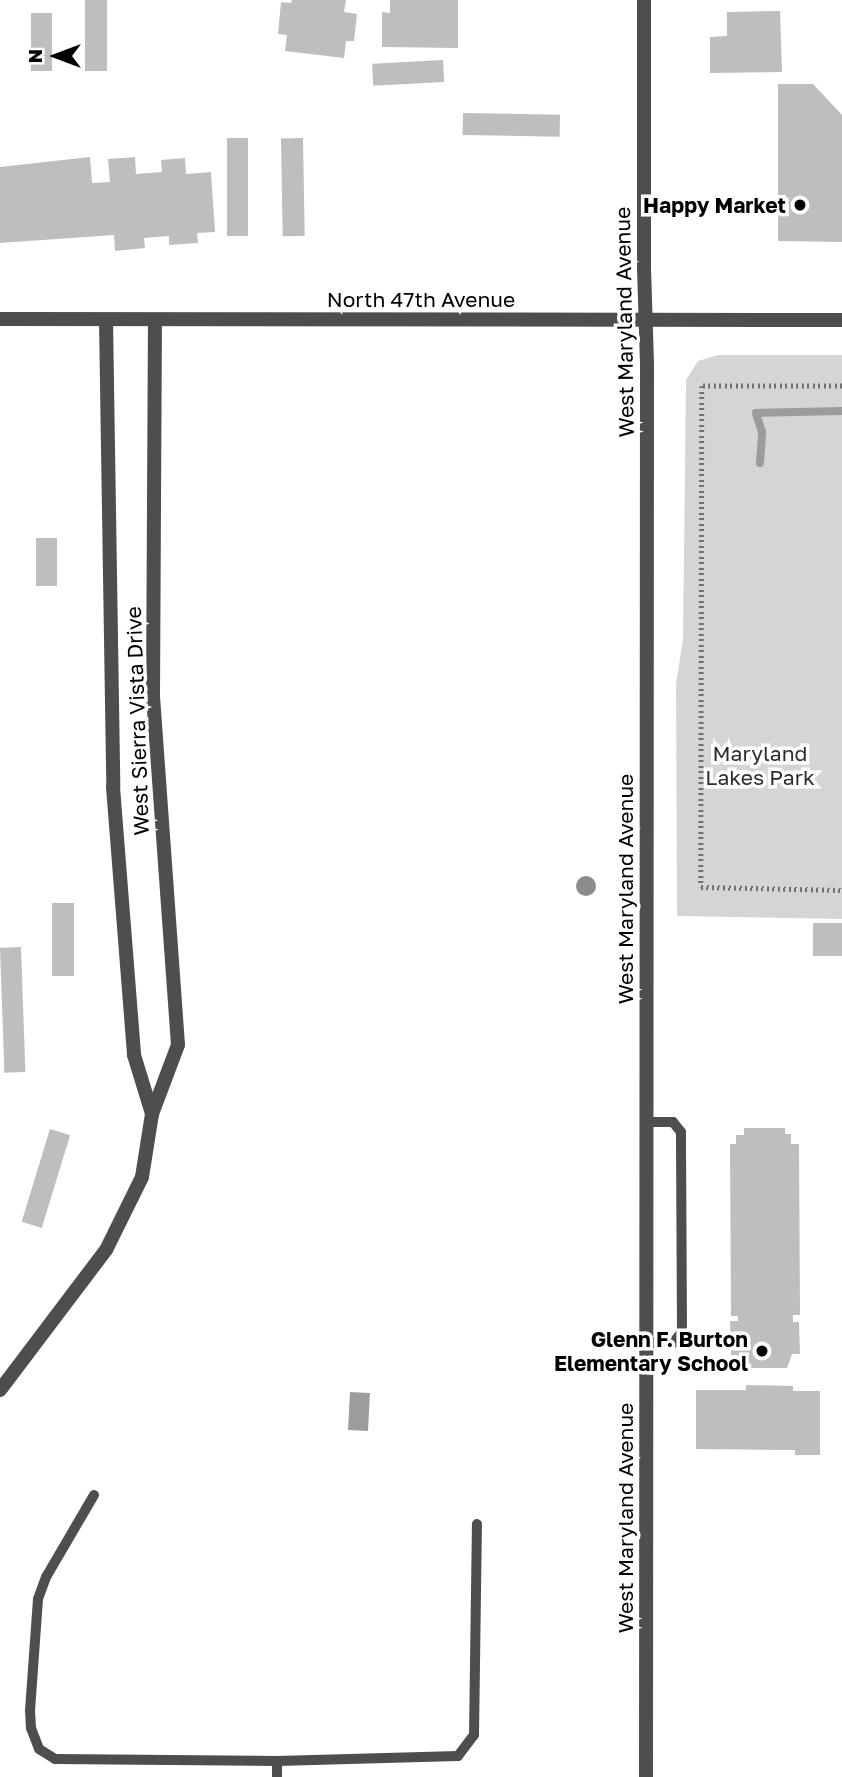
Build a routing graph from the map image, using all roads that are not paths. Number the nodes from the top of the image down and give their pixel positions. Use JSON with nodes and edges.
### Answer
{"nodes":[{"id":1,"x":644,"y":0,"type":"edge"},
{"id":2,"x":0,"y":319,"type":"edge"},
{"id":3,"x":646,"y":319,"type":"junction"},
{"id":4,"x":106,"y":320,"type":"junction"},
{"id":5,"x":842,"y":320,"type":"edge"},
{"id":6,"x":155,"y":321,"type":"junction"},
{"id":7,"x":152,"y":1114,"type":"junction"},
{"id":8,"x":647,"y":1122,"type":"junction"},
{"id":9,"x":646,"y":1343,"type":"junction"},
{"id":10,"x":0,"y":1390,"type":"edge"},
{"id":11,"x":94,"y":1495,"type":"dead end"},
{"id":12,"x":477,"y":1524,"type":"dead end"},
{"id":13,"x":276,"y":1761,"type":"junction"},
{"id":14,"x":276,"y":1777,"type":"edge"},
{"id":15,"x":646,"y":1777,"type":"edge"}],
"edges":[{"from":1,"to":3,"type":"street","name":"West Maryland Avenue"},
{"from":2,"to":4,"type":"street","name":"North 47th Avenue"},
{"from":3,"to":5,"type":"street","name":"North 47th Avenue"},
{"from":3,"to":6,"type":"street","name":"North 47th Avenue"},
{"from":3,"to":8,"type":"street","name":"West Maryland Avenue"},
{"from":4,"to":6,"type":"street","name":"North 47th Avenue"},
{"from":4,"to":7,"type":"street","name":"West Sierra Vista Drive"},
{"from":6,"to":7,"type":"street","name":"West Sierra Vista Drive"},
{"from":7,"to":10,"type":"street","name":"West Sierra Vista Drive"},
{"from":8,"to":9,"type":"street","name":"West Maryland Avenue"},
{"from":8,"to":9,"type":"lane"},
{"from":9,"to":15,"type":"street","name":"West Maryland Avenue"},
{"from":11,"to":13,"type":"lane"},
{"from":12,"to":13,"type":"lane"},
{"from":13,"to":14,"type":"lane"}]}
